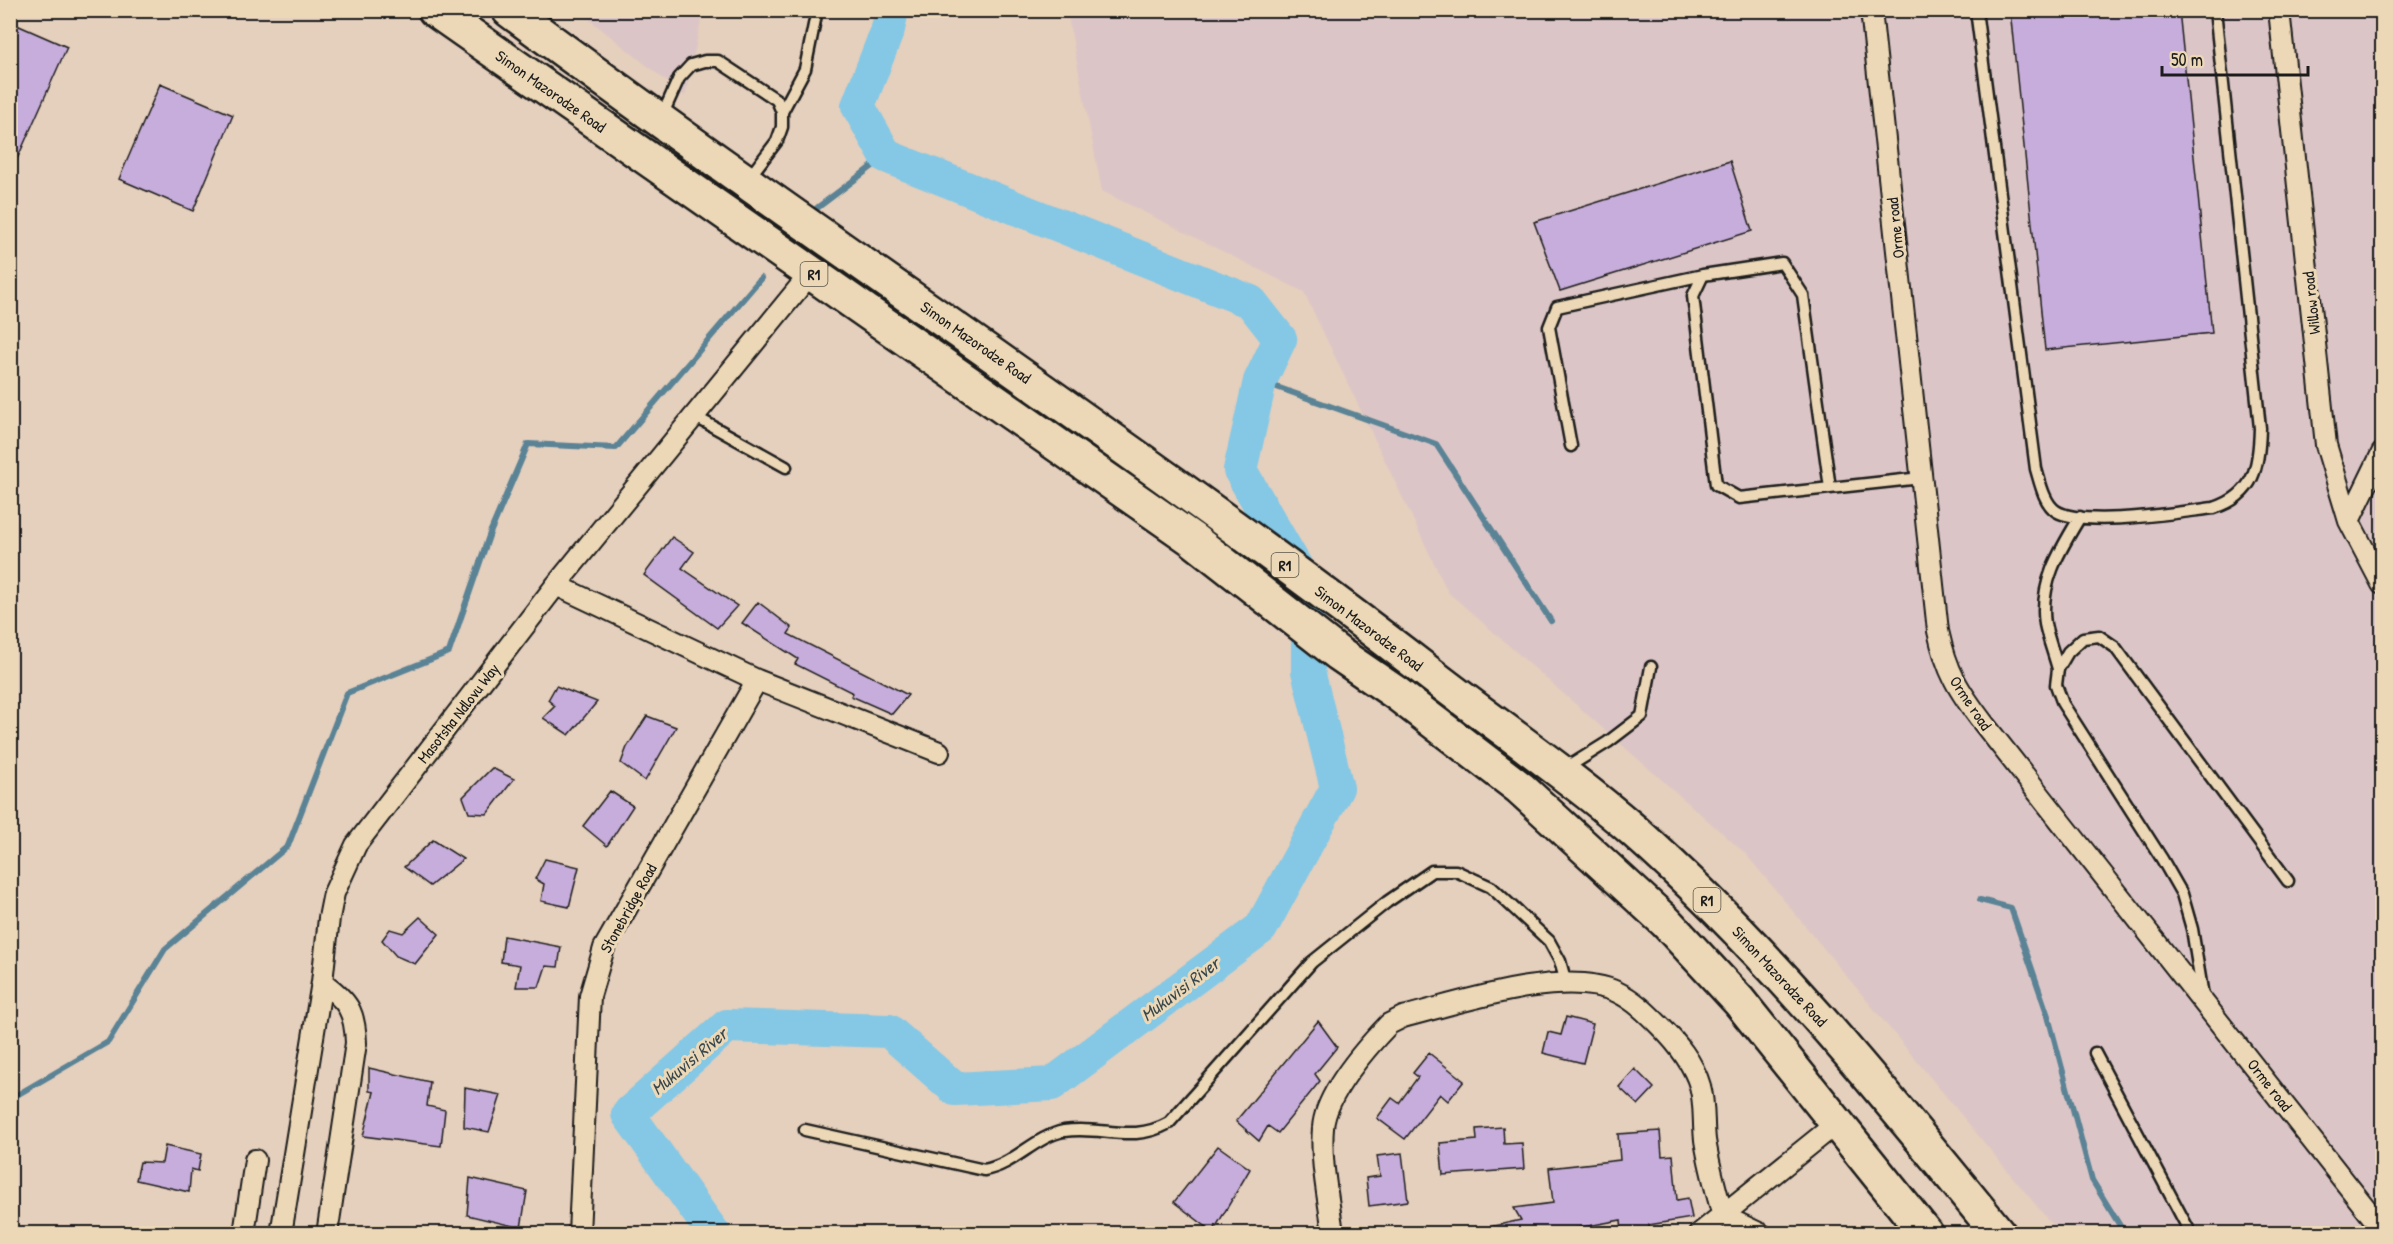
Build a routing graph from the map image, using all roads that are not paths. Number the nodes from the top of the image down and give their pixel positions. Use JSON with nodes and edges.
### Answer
{"nodes":[{"id":1,"x":435,"y":10,"type":"edge"},
{"id":2,"x":509,"y":10,"type":"edge"},
{"id":3,"x":817,"y":10,"type":"edge"},
{"id":4,"x":1871,"y":10,"type":"edge"},
{"id":5,"x":1976,"y":10,"type":"edge"},
{"id":6,"x":2215,"y":10,"type":"edge"},
{"id":7,"x":2279,"y":10,"type":"edge"},
{"id":8,"x":782,"y":112,"type":"junction"},
{"id":9,"x":659,"y":122,"type":"junction"},
{"id":10,"x":747,"y":181,"type":"junction"},
{"id":11,"x":811,"y":273,"type":"junction"},
{"id":12,"x":1703,"y":275,"type":"junction"},
{"id":13,"x":694,"y":416,"type":"junction"},
{"id":14,"x":1571,"y":446,"type":"dead end"},
{"id":15,"x":2382,"y":453,"type":"edge"},
{"id":16,"x":786,"y":467,"type":"dead end"},
{"id":17,"x":1921,"y":478,"type":"junction"},
{"id":18,"x":1830,"y":488,"type":"junction"},
{"id":19,"x":2080,"y":517,"type":"junction"},
{"id":20,"x":2349,"y":521,"type":"junction"},
{"id":21,"x":2382,"y":584,"type":"edge"},
{"id":22,"x":556,"y":585,"type":"junction"},
{"id":23,"x":1651,"y":667,"type":"dead end"},
{"id":24,"x":2058,"y":669,"type":"junction"},
{"id":25,"x":757,"y":680,"type":"junction"},
{"id":26,"x":939,"y":752,"type":"dead end"},
{"id":27,"x":1560,"y":771,"type":"junction"},
{"id":28,"x":2288,"y":881,"type":"dead end"},
{"id":29,"x":322,"y":982,"type":"junction"},
{"id":30,"x":1566,"y":983,"type":"junction"},
{"id":31,"x":2203,"y":999,"type":"junction"},
{"id":32,"x":2095,"y":1053,"type":"dead end"},
{"id":33,"x":1837,"y":1123,"type":"junction"},
{"id":34,"x":805,"y":1130,"type":"dead end"},
{"id":35,"x":255,"y":1160,"type":"dead end"},
{"id":36,"x":1724,"y":1216,"type":"junction"},
{"id":37,"x":2382,"y":1229,"type":"edge"},
{"id":38,"x":244,"y":1233,"type":"edge"},
{"id":39,"x":281,"y":1233,"type":"edge"},
{"id":40,"x":327,"y":1233,"type":"edge"},
{"id":41,"x":579,"y":1233,"type":"edge"},
{"id":42,"x":1333,"y":1233,"type":"edge"},
{"id":43,"x":1699,"y":1233,"type":"edge"},
{"id":44,"x":1761,"y":1233,"type":"edge"},
{"id":45,"x":1926,"y":1233,"type":"edge"},
{"id":46,"x":1999,"y":1233,"type":"edge"},
{"id":47,"x":2191,"y":1233,"type":"edge"}],
"edges":[{"from":1,"to":11,"type":"highway","name":"Simon Mazorodze Road","number":"R1"},
{"from":2,"to":9,"type":"highway","name":"Simon Mazorodze Road","number":"R1"},
{"from":3,"to":8,"type":"lane"},
{"from":4,"to":17,"type":"street","name":"Orme road"},
{"from":5,"to":19,"type":"lane"},
{"from":6,"to":19,"type":"lane"},
{"from":7,"to":20,"type":"street","name":"Willow road"},
{"from":8,"to":9,"type":"lane"},
{"from":8,"to":10,"type":"lane"},
{"from":9,"to":10,"type":"highway","name":"Simon Mazorodze Road","number":"R1"},
{"from":10,"to":27,"type":"highway","name":"Simon Mazorodze Road","number":"R1"},
{"from":11,"to":13,"type":"street","name":"Masotsha Ndlovu Way"},
{"from":11,"to":33,"type":"highway","name":"Simon Mazorodze Road","number":"R1"},
{"from":12,"to":14,"type":"lane"},
{"from":12,"to":18,"type":"lane"},
{"from":12,"to":18,"type":"lane"},
{"from":13,"to":16,"type":"lane"},
{"from":13,"to":22,"type":"street","name":"Masotsha Ndlovu Way"},
{"from":15,"to":20,"type":"street"},
{"from":17,"to":18,"type":"lane"},
{"from":17,"to":31,"type":"street","name":"Orme road"},
{"from":19,"to":24,"type":"lane"},
{"from":20,"to":21,"type":"street","name":"Willow road"},
{"from":22,"to":25,"type":"street"},
{"from":22,"to":29,"type":"street","name":"Masotsha Ndlovu Way"},
{"from":23,"to":27,"type":"lane"},
{"from":24,"to":28,"type":"lane"},
{"from":24,"to":31,"type":"lane"},
{"from":25,"to":26,"type":"street"},
{"from":25,"to":41,"type":"street","name":"Stonebridge Road"},
{"from":27,"to":46,"type":"highway","name":"Simon Mazorodze Road","number":"R1"},
{"from":29,"to":39,"type":"street","name":"Masotsha Ndlovu Way"},
{"from":29,"to":40,"type":"street"},
{"from":30,"to":34,"type":"lane"},
{"from":30,"to":36,"type":"street"},
{"from":30,"to":42,"type":"street"},
{"from":31,"to":37,"type":"street","name":"Orme road"},
{"from":32,"to":47,"type":"lane"},
{"from":33,"to":36,"type":"street"},
{"from":33,"to":45,"type":"highway","number":"R1"},
{"from":35,"to":38,"type":"street"},
{"from":36,"to":43,"type":"street"},
{"from":36,"to":44,"type":"street"}]}
